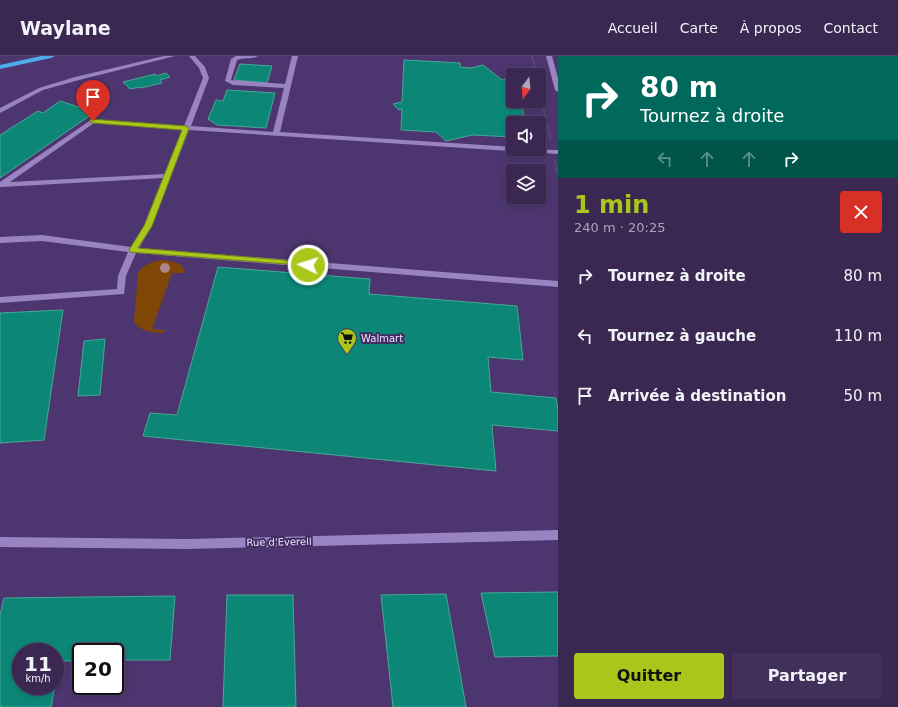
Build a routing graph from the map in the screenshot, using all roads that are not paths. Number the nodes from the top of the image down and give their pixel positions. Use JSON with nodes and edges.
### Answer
{"nodes":[{"id":1,"x":51,"y":56,"type":"edge"},
{"id":2,"x":172,"y":56,"type":"edge"},
{"id":3,"x":192,"y":56,"type":"edge"},
{"id":4,"x":255,"y":56,"type":"edge"},
{"id":5,"x":295,"y":56,"type":"edge"},
{"id":6,"x":549,"y":56,"type":"edge"},
{"id":7,"x":0,"y":67,"type":"edge"},
{"id":8,"x":287,"y":86,"type":"junction"},
{"id":9,"x":558,"y":90,"type":"edge"},
{"id":10,"x":0,"y":111,"type":"edge"},
{"id":11,"x":186,"y":128,"type":"junction"},
{"id":12,"x":276,"y":134,"type":"junction"},
{"id":13,"x":556,"y":152,"type":"edge"},
{"id":14,"x":167,"y":176,"type":"junction"},
{"id":15,"x":1,"y":185,"type":"edge"},
{"id":16,"x":0,"y":240,"type":"edge"},
{"id":17,"x":133,"y":250,"type":"junction"},
{"id":18,"x":558,"y":284,"type":"edge"},
{"id":19,"x":0,"y":300,"type":"edge"},
{"id":20,"x":558,"y":535,"type":"edge"},
{"id":21,"x":0,"y":542,"type":"edge"}],
"edges":[{"from":1,"to":7,"type":"highway"},
{"from":2,"to":10,"type":"street"},
{"from":3,"to":11,"type":"street"},
{"from":4,"to":8,"type":"street"},
{"from":5,"to":8,"type":"street"},
{"from":6,"to":9,"type":"street"},
{"from":8,"to":12,"type":"street"},
{"from":11,"to":12,"type":"street"},
{"from":11,"to":14,"type":"street"},
{"from":11,"to":15,"type":"street"},
{"from":12,"to":13,"type":"street"},
{"from":14,"to":15,"type":"street"},
{"from":14,"to":17,"type":"street"},
{"from":16,"to":17,"type":"street"},
{"from":17,"to":18,"type":"street"},
{"from":17,"to":19,"type":"street"},
{"from":20,"to":21,"type":"street","name":"Rue d'Everell"}]}
